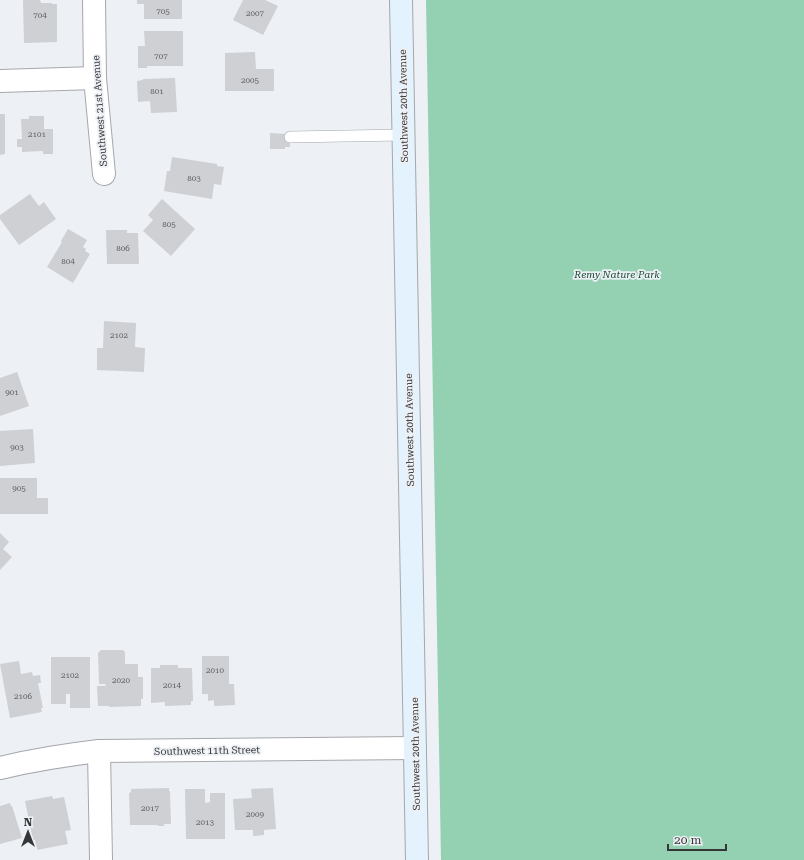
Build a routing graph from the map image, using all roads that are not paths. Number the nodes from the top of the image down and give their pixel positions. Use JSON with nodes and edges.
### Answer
{"nodes":[{"id":1,"x":94,"y":0,"type":"edge"},
{"id":2,"x":400,"y":0,"type":"edge"},
{"id":3,"x":95,"y":78,"type":"junction"},
{"id":4,"x":0,"y":81,"type":"edge"},
{"id":5,"x":403,"y":135,"type":"junction"},
{"id":6,"x":290,"y":137,"type":"dead end"},
{"id":7,"x":104,"y":174,"type":"dead end"},
{"id":8,"x":415,"y":748,"type":"junction"},
{"id":9,"x":99,"y":751,"type":"junction"},
{"id":10,"x":0,"y":768,"type":"edge"},
{"id":11,"x":101,"y":860,"type":"edge"},
{"id":12,"x":417,"y":860,"type":"edge"}],
"edges":[{"from":1,"to":3,"type":"street","name":"Southwest 21st Avenue"},
{"from":2,"to":5,"type":"street","name":"Southwest 20th Avenue"},
{"from":3,"to":4,"type":"street"},
{"from":3,"to":7,"type":"street","name":"Southwest 21st Avenue"},
{"from":5,"to":6,"type":"lane"},
{"from":5,"to":8,"type":"street","name":"Southwest 20th Avenue"},
{"from":8,"to":9,"type":"street","name":"Southwest 11th Street"},
{"from":8,"to":12,"type":"street","name":"Southwest 20th Avenue"},
{"from":9,"to":10,"type":"street","name":"Southwest 11th Street"},
{"from":9,"to":11,"type":"street"}]}
